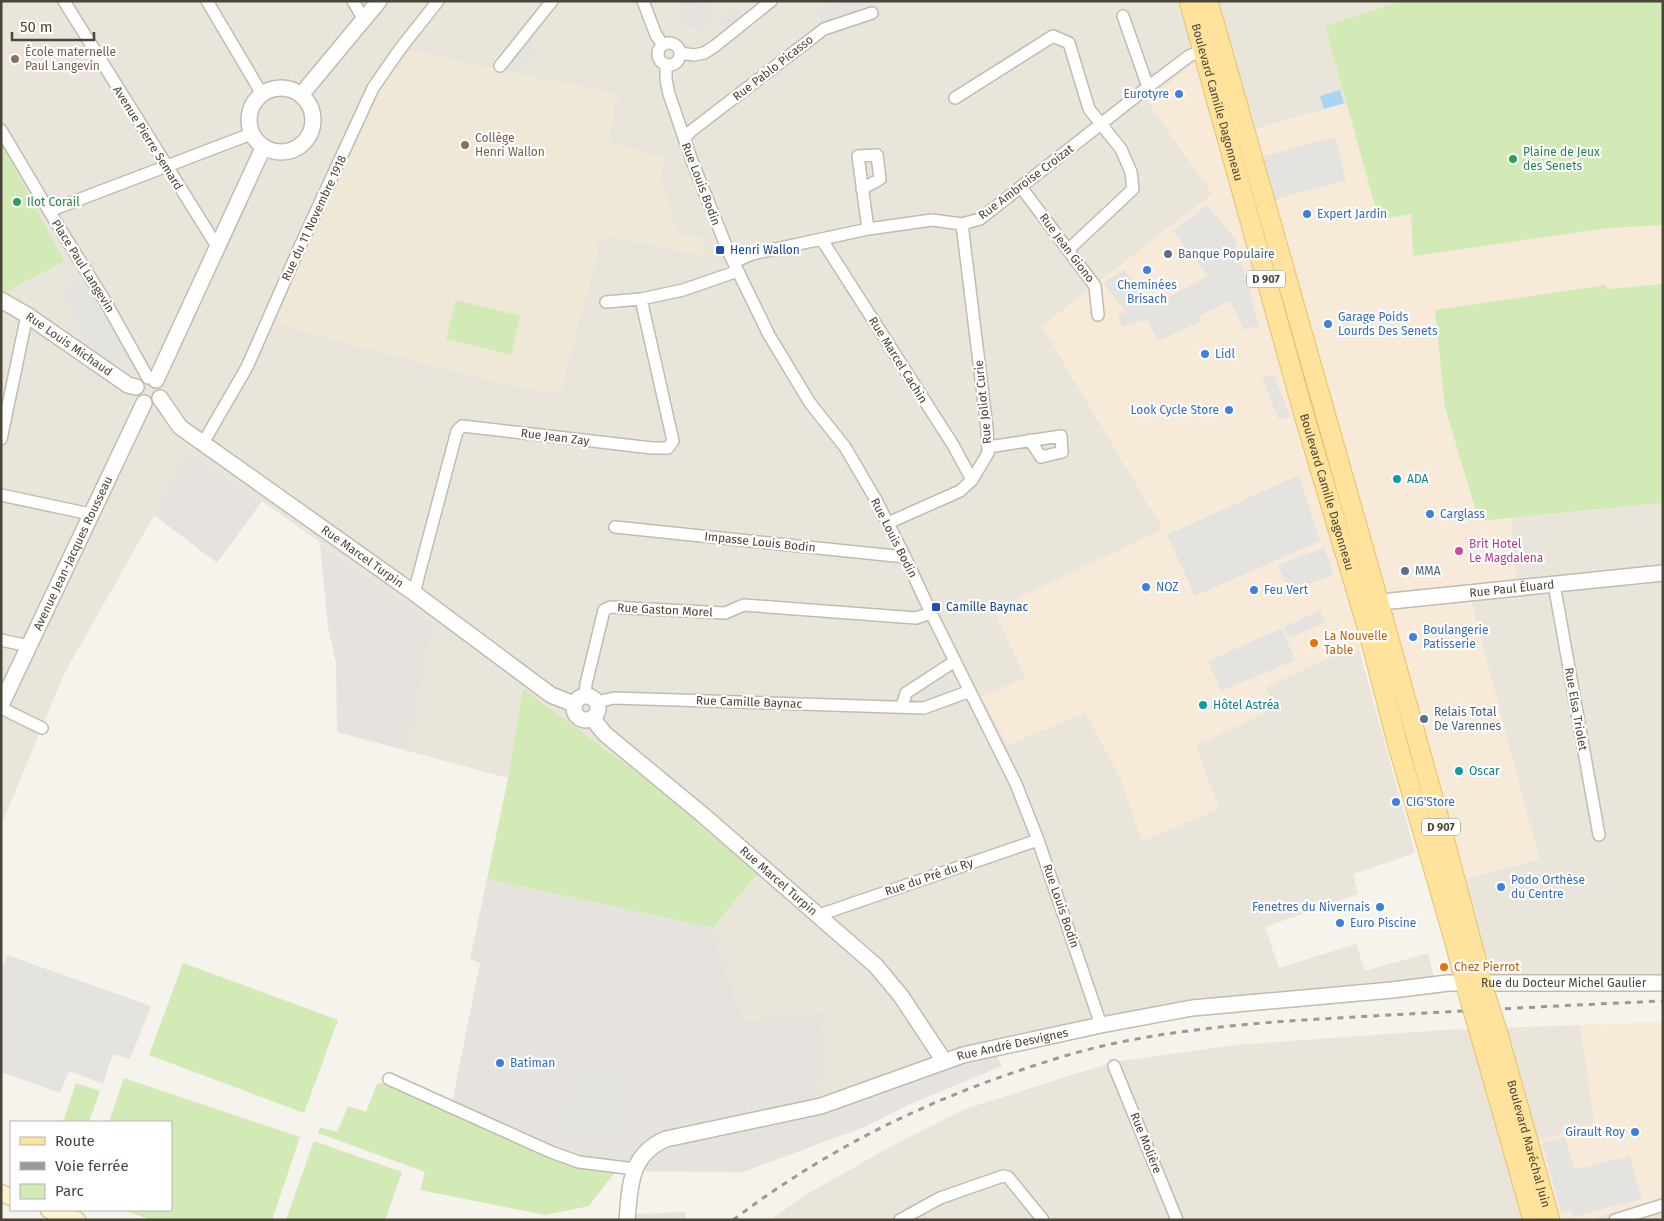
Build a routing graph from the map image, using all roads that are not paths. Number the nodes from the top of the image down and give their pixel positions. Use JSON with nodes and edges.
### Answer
{"nodes":[{"id":1,"x":64,"y":1,"type":"edge"},
{"id":2,"x":207,"y":1,"type":"edge"},
{"id":3,"x":353,"y":1,"type":"edge"},
{"id":4,"x":379,"y":1,"type":"edge"},
{"id":5,"x":438,"y":1,"type":"edge"},
{"id":6,"x":552,"y":1,"type":"edge"},
{"id":7,"x":643,"y":1,"type":"edge"},
{"id":8,"x":771,"y":1,"type":"edge"},
{"id":9,"x":1189,"y":1,"type":"edge"},
{"id":10,"x":1208,"y":1,"type":"edge"},
{"id":11,"x":872,"y":13,"type":"dead end"},
{"id":12,"x":1123,"y":16,"type":"dead end"},
{"id":13,"x":364,"y":20,"type":"junction"},
{"id":14,"x":663,"y":45,"type":"junction"},
{"id":15,"x":1203,"y":50,"type":"junction"},
{"id":16,"x":680,"y":54,"type":"junction"},
{"id":17,"x":666,"y":64,"type":"junction"},
{"id":18,"x":500,"y":66,"type":"dead end"},
{"id":19,"x":1148,"y":87,"type":"junction"},
{"id":20,"x":262,"y":94,"type":"junction"},
{"id":21,"x":301,"y":95,"type":"junction"},
{"id":22,"x":955,"y":98,"type":"dead end"},
{"id":23,"x":1101,"y":124,"type":"junction"},
{"id":24,"x":1,"y":130,"type":"edge"},
{"id":25,"x":251,"y":134,"type":"junction"},
{"id":26,"x":684,"y":139,"type":"junction"},
{"id":27,"x":264,"y":148,"type":"junction"},
{"id":28,"x":166,"y":167,"type":"junction"},
{"id":29,"x":1021,"y":187,"type":"junction"},
{"id":30,"x":862,"y":189,"type":"dead end"},
{"id":31,"x":49,"y":211,"type":"junction"},
{"id":32,"x":962,"y":224,"type":"junction"},
{"id":33,"x":868,"y":229,"type":"junction"},
{"id":34,"x":822,"y":240,"type":"junction"},
{"id":35,"x":218,"y":248,"type":"junction"},
{"id":36,"x":1068,"y":250,"type":"junction"},
{"id":37,"x":736,"y":266,"type":"junction"},
{"id":38,"x":641,"y":299,"type":"junction"},
{"id":39,"x":1,"y":300,"type":"edge"},
{"id":40,"x":606,"y":302,"type":"dead end"},
{"id":41,"x":27,"y":315,"type":"junction"},
{"id":42,"x":1098,"y":315,"type":"dead end"},
{"id":43,"x":147,"y":382,"type":"junction"},
{"id":44,"x":160,"y":398,"type":"junction"},
{"id":45,"x":144,"y":403,"type":"junction"},
{"id":46,"x":1,"y":439,"type":"edge"},
{"id":47,"x":1030,"y":440,"type":"dead end"},
{"id":48,"x":203,"y":443,"type":"junction"},
{"id":49,"x":988,"y":447,"type":"junction"},
{"id":50,"x":972,"y":480,"type":"junction"},
{"id":51,"x":1,"y":495,"type":"edge"},
{"id":52,"x":90,"y":514,"type":"junction"},
{"id":53,"x":888,"y":522,"type":"junction"},
{"id":54,"x":616,"y":526,"type":"dead end"},
{"id":55,"x":905,"y":556,"type":"junction"},
{"id":56,"x":1663,"y":573,"type":"edge"},
{"id":57,"x":1554,"y":584,"type":"junction"},
{"id":58,"x":414,"y":593,"type":"junction"},
{"id":59,"x":1370,"y":606,"type":"junction"},
{"id":60,"x":931,"y":613,"type":"junction"},
{"id":61,"x":1,"y":640,"type":"edge"},
{"id":62,"x":29,"y":646,"type":"junction"},
{"id":63,"x":954,"y":661,"type":"junction"},
{"id":64,"x":970,"y":691,"type":"junction"},
{"id":65,"x":585,"y":701,"type":"junction"},
{"id":66,"x":1,"y":706,"type":"edge"},
{"id":67,"x":902,"y":707,"type":"junction"},
{"id":68,"x":592,"y":718,"type":"junction"},
{"id":69,"x":42,"y":728,"type":"dead end"},
{"id":70,"x":1599,"y":835,"type":"dead end"},
{"id":71,"x":1038,"y":840,"type":"junction"},
{"id":72,"x":819,"y":915,"type":"junction"},
{"id":73,"x":1663,"y":983,"type":"edge"},
{"id":74,"x":1475,"y":988,"type":"junction"},
{"id":75,"x":1101,"y":1025,"type":"junction"},
{"id":76,"x":1490,"y":1034,"type":"junction"},
{"id":77,"x":944,"y":1062,"type":"junction"},
{"id":78,"x":1114,"y":1066,"type":"dead end"},
{"id":79,"x":389,"y":1079,"type":"dead end"},
{"id":80,"x":1502,"y":1108,"type":"junction"},
{"id":81,"x":635,"y":1169,"type":"junction"},
{"id":82,"x":1663,"y":1206,"type":"edge"},
{"id":83,"x":52,"y":1211,"type":"edge"},
{"id":84,"x":77,"y":1220,"type":"edge"},
{"id":85,"x":627,"y":1220,"type":"edge"},
{"id":86,"x":900,"y":1220,"type":"edge"},
{"id":87,"x":1043,"y":1220,"type":"edge"},
{"id":88,"x":1177,"y":1220,"type":"edge"},
{"id":89,"x":1533,"y":1220,"type":"edge"},
{"id":90,"x":1539,"y":1220,"type":"edge"},
{"id":91,"x":1550,"y":1220,"type":"edge"},
{"id":92,"x":1615,"y":1220,"type":"edge"}],
"edges":[{"from":1,"to":28,"type":"street","name":"Avenue Pierre Semard"},
{"from":2,"to":20,"type":"street"},
{"from":3,"to":13,"type":"street"},
{"from":4,"to":13,"type":"street"},
{"from":5,"to":48,"type":"street","name":"Rue du 11 Novembre 1918"},
{"from":6,"to":18,"type":"street"},
{"from":7,"to":14,"type":"street"},
{"from":8,"to":16,"type":"street"},
{"from":9,"to":15,"type":"main road","name":"Boulevard Camille Dagonneau","number":"D 907"},
{"from":10,"to":59,"type":"main road","name":"Boulevard Camille Dagonneau","number":"D 907"},
{"from":11,"to":26,"type":"street","name":"Rue Pablo Picasso"},
{"from":12,"to":19,"type":"street"},
{"from":13,"to":21,"type":"street"},
{"from":14,"to":16,"type":"street"},
{"from":14,"to":17,"type":"street"},
{"from":15,"to":19,"type":"street","name":"Rue Ambroise Croizat"},
{"from":15,"to":59,"type":"main road","name":"Boulevard Camille Dagonneau","number":"D 907"},
{"from":16,"to":17,"type":"street"},
{"from":17,"to":26,"type":"street","name":"Rue Louis Bodin"},
{"from":19,"to":23,"type":"street","name":"Rue Ambroise Croizat"},
{"from":20,"to":21,"type":"street"},
{"from":20,"to":25,"type":"street"},
{"from":21,"to":27,"type":"street"},
{"from":22,"to":23,"type":"street"},
{"from":23,"to":29,"type":"street","name":"Rue Ambroise Croizat"},
{"from":23,"to":36,"type":"street"},
{"from":24,"to":31,"type":"street","name":"Place Paul Langevin"},
{"from":25,"to":27,"type":"street"},
{"from":25,"to":28,"type":"street"},
{"from":26,"to":37,"type":"street","name":"Rue Louis Bodin"},
{"from":27,"to":35,"type":"street"},
{"from":28,"to":31,"type":"street"},
{"from":28,"to":35,"type":"street","name":"Avenue Pierre Semard"},
{"from":29,"to":32,"type":"street","name":"Rue Ambroise Croizat"},
{"from":29,"to":36,"type":"street","name":"Rue Jean Giono"},
{"from":30,"to":33,"type":"street"},
{"from":31,"to":43,"type":"street","name":"Place Paul Langevin"},
{"from":32,"to":33,"type":"street","name":"Rue Ambroise Croizat"},
{"from":32,"to":49,"type":"street","name":"Rue Joliot Curie"},
{"from":33,"to":34,"type":"street","name":"Rue Ambroise Croizat"},
{"from":34,"to":37,"type":"street","name":"Rue Ambroise Croizat"},
{"from":34,"to":50,"type":"street","name":"Rue Marcel Cachin"},
{"from":35,"to":43,"type":"street"},
{"from":36,"to":42,"type":"street","name":"Rue Jean Giono"},
{"from":37,"to":38,"type":"street"},
{"from":37,"to":53,"type":"street","name":"Rue Louis Bodin"},
{"from":38,"to":40,"type":"street"},
{"from":38,"to":58,"type":"street","name":"Rue Jean Zay"},
{"from":39,"to":41,"type":"street","name":"Rue Louis Michaud"},
{"from":41,"to":43,"type":"street","name":"Rue Louis Michaud"},
{"from":41,"to":46,"type":"street"},
{"from":43,"to":44,"type":"street"},
{"from":43,"to":45,"type":"street"},
{"from":44,"to":45,"type":"street"},
{"from":44,"to":48,"type":"street","name":"Rue Marcel Turpin"},
{"from":45,"to":52,"type":"street","name":"Avenue Jean-Jacques Rousseau"},
{"from":47,"to":49,"type":"street"},
{"from":48,"to":58,"type":"street","name":"Rue Marcel Turpin"},
{"from":49,"to":50,"type":"street","name":"Rue Joliot Curie"},
{"from":50,"to":53,"type":"street","name":"Rue Joliot Curie"},
{"from":51,"to":52,"type":"street"},
{"from":52,"to":62,"type":"street","name":"Avenue Jean-Jacques Rousseau"},
{"from":53,"to":55,"type":"street","name":"Rue Louis Bodin"},
{"from":54,"to":55,"type":"street","name":"Impasse Louis Bodin"},
{"from":55,"to":60,"type":"street","name":"Rue Louis Bodin"},
{"from":56,"to":57,"type":"street","name":"Rue Paul Éluard"},
{"from":57,"to":59,"type":"street","name":"Rue Paul Éluard"},
{"from":57,"to":70,"type":"street","name":"Rue Elsa Triolet"},
{"from":58,"to":65,"type":"street","name":"Rue Marcel Turpin"},
{"from":59,"to":74,"type":"main road","name":"Boulevard Camille Dagonneau","number":"D 907"},
{"from":60,"to":63,"type":"street","name":"Rue Louis Bodin"},
{"from":60,"to":65,"type":"street","name":"Rue Gaston Morel"},
{"from":61,"to":62,"type":"street"},
{"from":62,"to":66,"type":"street","name":"Avenue Jean-Jacques Rousseau"},
{"from":63,"to":64,"type":"street","name":"Rue Louis Bodin"},
{"from":63,"to":67,"type":"street"},
{"from":64,"to":67,"type":"street","name":"Rue Camille Baynac"},
{"from":64,"to":71,"type":"street","name":"Rue Louis Bodin"},
{"from":65,"to":67,"type":"street","name":"Rue Camille Baynac"},
{"from":65,"to":68,"type":"street"},
{"from":65,"to":68,"type":"street"},
{"from":66,"to":69,"type":"street"},
{"from":68,"to":72,"type":"street","name":"Rue Marcel Turpin"},
{"from":71,"to":72,"type":"street","name":"Rue du Pré du Ry"},
{"from":71,"to":75,"type":"street","name":"Rue Louis Bodin"},
{"from":72,"to":77,"type":"street","name":"Rue Marcel Turpin"},
{"from":73,"to":74,"type":"street","name":"Rue du Docteur Michel Gaulier"},
{"from":74,"to":75,"type":"street","name":"Rue André Desvignes"},
{"from":74,"to":76,"type":"main road","name":"Boulevard Maréchal Juin","number":"D 907","bridge":true},
{"from":75,"to":77,"type":"street","name":"Rue André Desvignes"},
{"from":76,"to":80,"type":"main road","name":"Boulevard Maréchal Juin","number":"D 907"},
{"from":76,"to":91,"type":"main road","name":"Boulevard Maréchal Juin","number":"D 907"},
{"from":77,"to":81,"type":"street","name":"Rue André Desvignes"},
{"from":78,"to":88,"type":"street","name":"Rue Molière"},
{"from":79,"to":81,"type":"street"},
{"from":80,"to":89,"type":"main road","name":"Boulevard Maréchal Juin","number":"D 907"},
{"from":80,"to":90,"type":"street","name":"Boulevard Maréchal Juin"},
{"from":81,"to":85,"type":"street","name":"Rue André Desvignes"},
{"from":82,"to":92,"type":"street"},
{"from":83,"to":84,"type":"main road"},
{"from":86,"to":87,"type":"street"}]}
